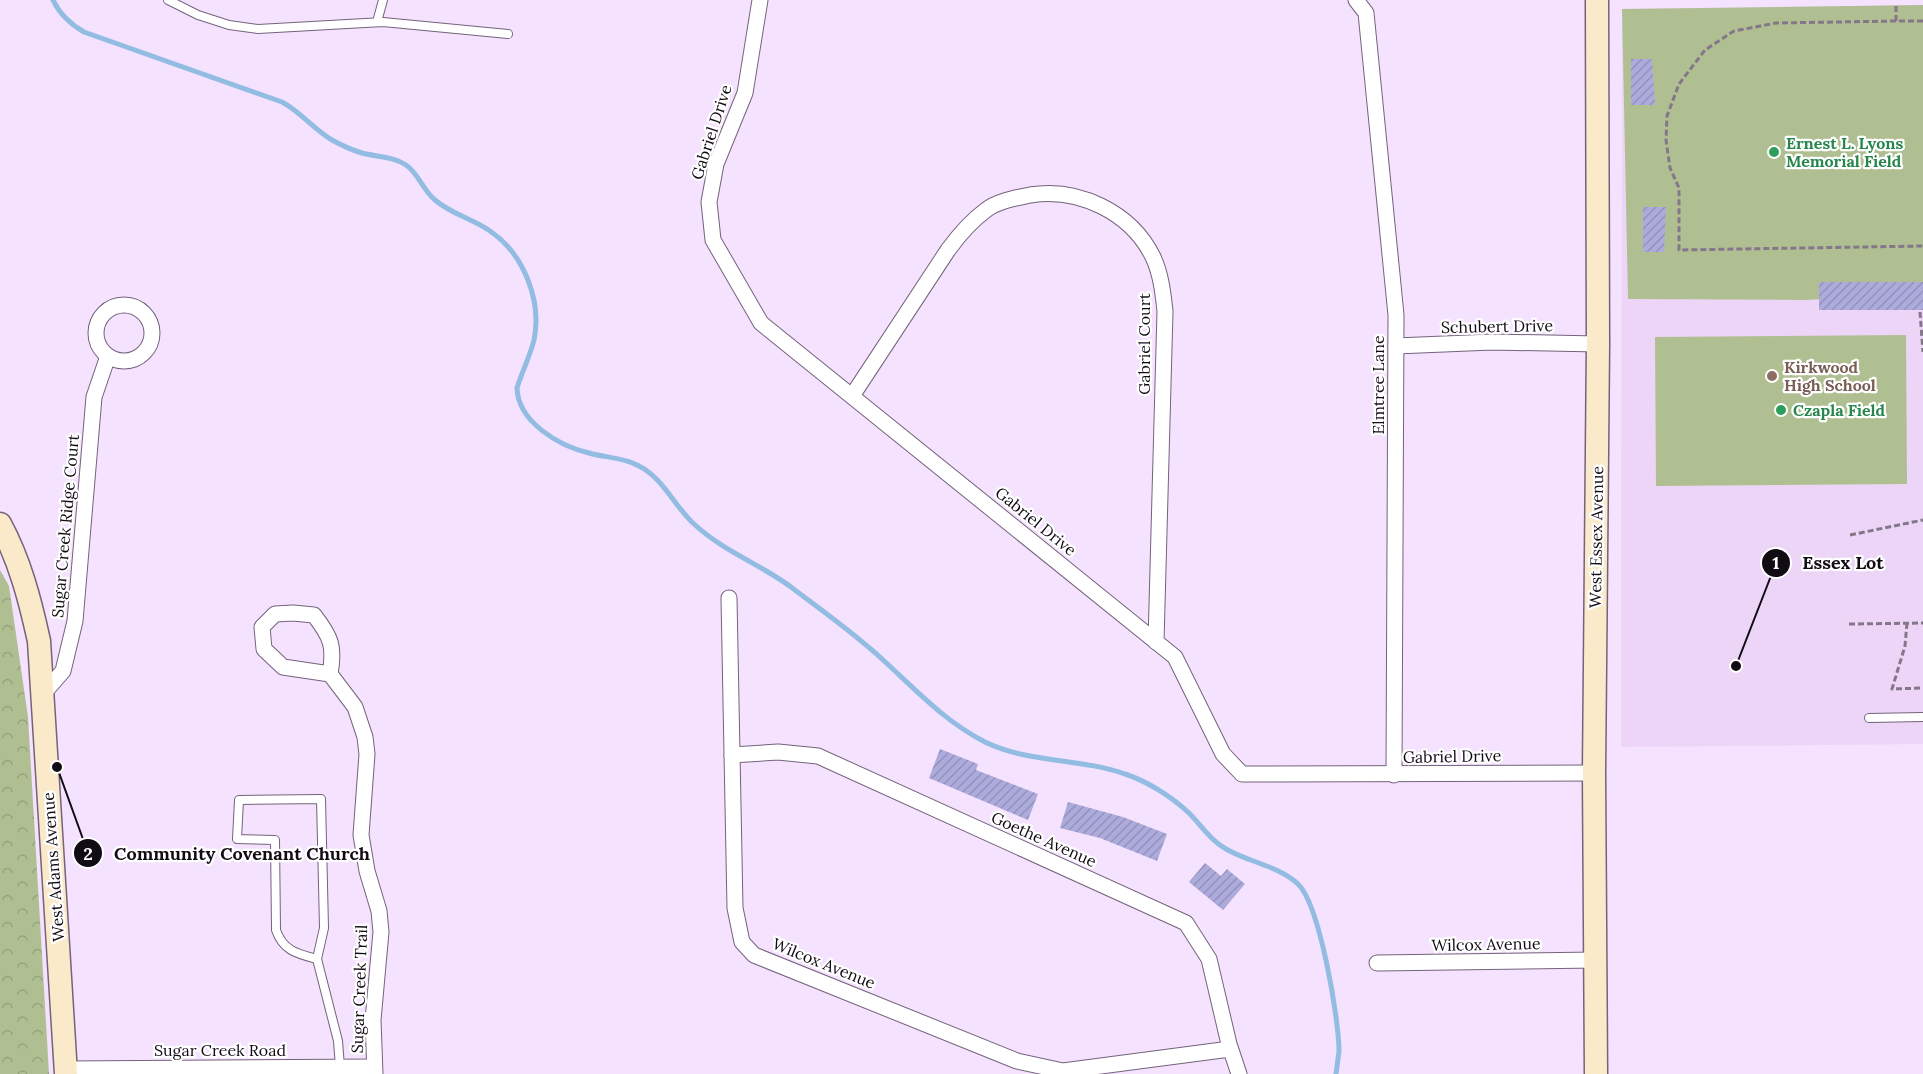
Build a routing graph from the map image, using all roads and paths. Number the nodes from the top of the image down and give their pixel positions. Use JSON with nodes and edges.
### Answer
{"nodes":[{"id":1,"x":168,"y":0,"type":"edge"},
{"id":2,"x":383,"y":0,"type":"edge"},
{"id":3,"x":760,"y":0,"type":"edge"},
{"id":4,"x":1356,"y":0,"type":"edge"},
{"id":5,"x":1597,"y":0,"type":"edge"},
{"id":6,"x":1896,"y":6,"type":"dead end"},
{"id":7,"x":1896,"y":21,"type":"junction"},
{"id":8,"x":1923,"y":21,"type":"edge"},
{"id":9,"x":377,"y":22,"type":"junction"},
{"id":10,"x":507,"y":34,"type":"dead end"},
{"id":11,"x":1923,"y":246,"type":"edge"},
{"id":12,"x":1920,"y":312,"type":"dead end"},
{"id":13,"x":1598,"y":344,"type":"junction"},
{"id":14,"x":1396,"y":346,"type":"junction"},
{"id":15,"x":1923,"y":352,"type":"edge"},
{"id":16,"x":108,"y":356,"type":"dead end"},
{"id":17,"x":852,"y":396,"type":"junction"},
{"id":18,"x":1923,"y":520,"type":"edge"},
{"id":19,"x":0,"y":524,"type":"edge"},
{"id":20,"x":1850,"y":535,"type":"dead end"},
{"id":21,"x":729,"y":598,"type":"dead end"},
{"id":22,"x":1907,"y":623,"type":"junction"},
{"id":23,"x":1923,"y":623,"type":"edge"},
{"id":24,"x":1849,"y":624,"type":"dead end"},
{"id":25,"x":1156,"y":642,"type":"junction"},
{"id":26,"x":330,"y":674,"type":"junction"},
{"id":27,"x":1923,"y":688,"type":"edge"},
{"id":28,"x":44,"y":694,"type":"junction"},
{"id":29,"x":1923,"y":717,"type":"edge"},
{"id":30,"x":1869,"y":718,"type":"dead end"},
{"id":31,"x":732,"y":754,"type":"junction"},
{"id":32,"x":1594,"y":773,"type":"junction"},
{"id":33,"x":1394,"y":775,"type":"junction"},
{"id":34,"x":317,"y":959,"type":"junction"},
{"id":35,"x":1596,"y":960,"type":"junction"},
{"id":36,"x":1377,"y":963,"type":"dead end"},
{"id":37,"x":1230,"y":1049,"type":"junction"},
{"id":38,"x":340,"y":1067,"type":"junction"},
{"id":39,"x":374,"y":1070,"type":"edge"},
{"id":40,"x":66,"y":1071,"type":"edge"},
{"id":41,"x":1239,"y":1074,"type":"edge"},
{"id":42,"x":1596,"y":1074,"type":"edge"}],
"edges":[{"from":1,"to":9,"type":"lane"},
{"from":2,"to":9,"type":"lane"},
{"from":3,"to":17,"type":"street","name":"Gabriel Drive"},
{"from":4,"to":14,"type":"street","name":"Elmtree Lane"},
{"from":5,"to":13,"type":"street","name":"West Essex Avenue"},
{"from":6,"to":7,"type":"path"},
{"from":7,"to":8,"type":"path"},
{"from":7,"to":11,"type":"path"},
{"from":9,"to":10,"type":"lane"},
{"from":12,"to":15,"type":"path"},
{"from":13,"to":14,"type":"street","name":"Schubert Drive"},
{"from":13,"to":32,"type":"street","name":"West Essex Avenue"},
{"from":14,"to":33,"type":"street","name":"Elmtree Lane"},
{"from":16,"to":28,"type":"street","name":"Sugar Creek Ridge Court"},
{"from":17,"to":25,"type":"street","name":"Gabriel Drive"},
{"from":17,"to":25,"type":"street","name":"Gabriel Court"},
{"from":18,"to":20,"type":"path"},
{"from":19,"to":28,"type":"street","name":"West Adams Avenue"},
{"from":21,"to":31,"type":"street","name":"Wilcox Avenue"},
{"from":22,"to":23,"type":"path"},
{"from":22,"to":24,"type":"path"},
{"from":22,"to":27,"type":"path"},
{"from":25,"to":33,"type":"street","name":"Gabriel Drive"},
{"from":26,"to":26,"type":"street"},
{"from":26,"to":39,"type":"street","name":"Sugar Creek Trail"},
{"from":28,"to":40,"type":"street","name":"West Adams Avenue"},
{"from":29,"to":30,"type":"lane"},
{"from":31,"to":37,"type":"street","name":"Goethe Avenue"},
{"from":31,"to":37,"type":"street","name":"Wilcox Avenue"},
{"from":32,"to":33,"type":"street","name":"Gabriel Drive"},
{"from":32,"to":35,"type":"street","name":"West Essex Avenue"},
{"from":34,"to":34,"type":"lane"},
{"from":34,"to":38,"type":"lane"},
{"from":35,"to":36,"type":"street","name":"Wilcox Avenue"},
{"from":35,"to":42,"type":"street","name":"West Essex Avenue"},
{"from":37,"to":41,"type":"street","name":"Goethe Avenue"},
{"from":38,"to":39,"type":"street","name":"Sugar Creek Road"},
{"from":38,"to":40,"type":"street","name":"Sugar Creek Road"}]}
